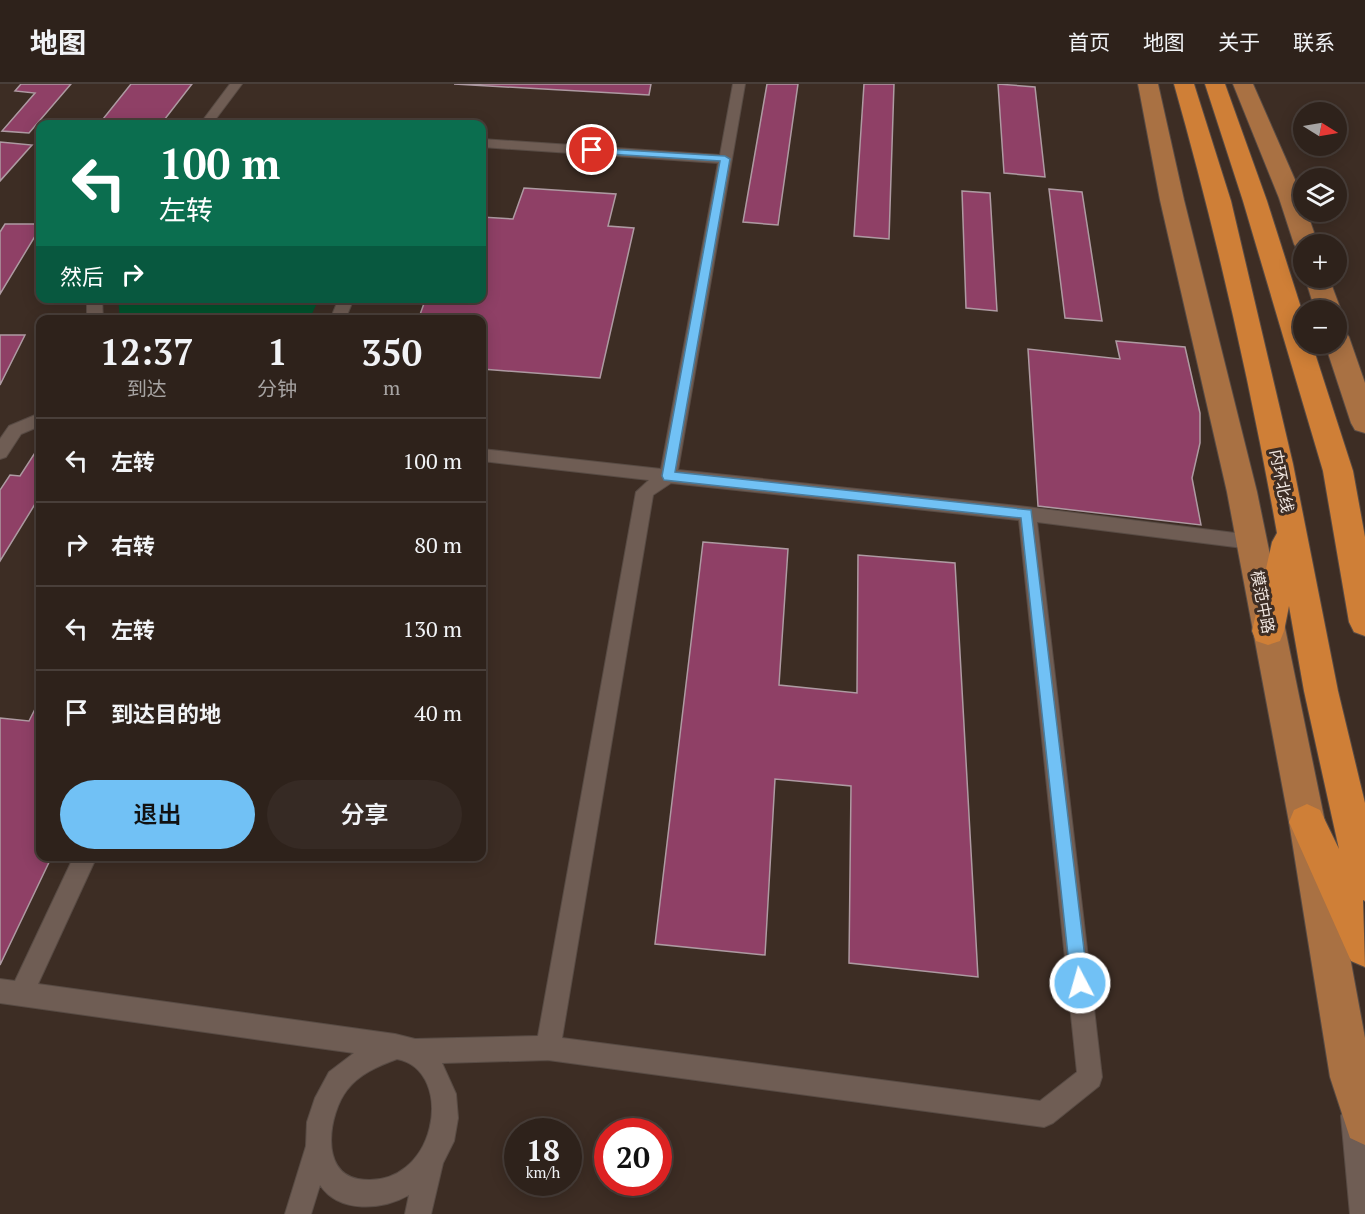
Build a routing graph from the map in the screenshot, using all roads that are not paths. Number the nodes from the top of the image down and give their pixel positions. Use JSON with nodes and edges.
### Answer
{"nodes":[{"id":1,"x":236,"y":84,"type":"edge"},
{"id":2,"x":739,"y":84,"type":"edge"},
{"id":3,"x":1148,"y":84,"type":"edge"},
{"id":4,"x":1184,"y":84,"type":"edge"},
{"id":5,"x":1215,"y":84,"type":"edge"},
{"id":6,"x":1243,"y":84,"type":"edge"},
{"id":7,"x":209,"y":120,"type":"edge"},
{"id":8,"x":486,"y":143,"type":"edge"},
{"id":9,"x":725,"y":159,"type":"junction"},
{"id":10,"x":1303,"y":234,"type":"edge"},
{"id":11,"x":1342,"y":354,"type":"edge"},
{"id":12,"x":36,"y":422,"type":"edge"},
{"id":13,"x":1365,"y":423,"type":"edge"},
{"id":14,"x":0,"y":453,"type":"edge"},
{"id":15,"x":486,"y":454,"type":"edge"},
{"id":16,"x":668,"y":476,"type":"junction"},
{"id":17,"x":1027,"y":514,"type":"junction"},
{"id":18,"x":1291,"y":525,"type":"junction"},
{"id":19,"x":1350,"y":536,"type":"junction"},
{"id":20,"x":1251,"y":542,"type":"junction"},
{"id":21,"x":1365,"y":565,"type":"edge"},
{"id":22,"x":1365,"y":622,"type":"edge"},
{"id":23,"x":1268,"y":631,"type":"junction"},
{"id":24,"x":1307,"y":822,"type":"junction"},
{"id":25,"x":83,"y":861,"type":"edge"},
{"id":26,"x":1365,"y":882,"type":"edge"},
{"id":27,"x":1365,"y":947,"type":"edge"},
{"id":28,"x":11,"y":993,"type":"edge"},
{"id":29,"x":548,"y":1048,"type":"junction"},
{"id":30,"x":406,"y":1049,"type":"junction"},
{"id":31,"x":1351,"y":1077,"type":"junction"},
{"id":32,"x":1365,"y":1123,"type":"edge"},
{"id":33,"x":318,"y":1148,"type":"junction"},
{"id":34,"x":430,"y":1162,"type":"junction"},
{"id":35,"x":298,"y":1214,"type":"edge"},
{"id":36,"x":418,"y":1214,"type":"edge"},
{"id":37,"x":1363,"y":1214,"type":"edge"}],
"edges":[{"from":1,"to":7,"type":"lane"},
{"from":2,"to":9,"type":"lane"},
{"from":3,"to":20,"type":"main road","name":"模范中路"},
{"from":4,"to":18,"type":"highway","name":"内环北线"},
{"from":5,"to":19,"type":"highway"},
{"from":6,"to":10,"type":"main road"},
{"from":8,"to":9,"type":"lane"},
{"from":9,"to":16,"type":"lane"},
{"from":11,"to":13,"type":"main road"},
{"from":12,"to":14,"type":"lane"},
{"from":15,"to":16,"type":"lane"},
{"from":16,"to":17,"type":"lane"},
{"from":16,"to":29,"type":"lane"},
{"from":17,"to":20,"type":"lane"},
{"from":17,"to":29,"type":"lane"},
{"from":18,"to":23,"type":"highway"},
{"from":18,"to":26,"type":"highway","name":"内环北线"},
{"from":19,"to":21,"type":"highway"},
{"from":19,"to":22,"type":"highway"},
{"from":20,"to":23,"type":"main road","name":"模范中路"},
{"from":23,"to":24,"type":"main road","name":"模范中路"},
{"from":24,"to":27,"type":"highway"},
{"from":24,"to":31,"type":"main road","name":"模范中路"},
{"from":25,"to":28,"type":"lane"},
{"from":28,"to":30,"type":"lane"},
{"from":29,"to":30,"type":"lane"},
{"from":30,"to":33,"type":"lane"},
{"from":30,"to":34,"type":"lane"},
{"from":31,"to":32,"type":"main road","name":"模范中路"},
{"from":31,"to":37,"type":"lane"},
{"from":33,"to":34,"type":"lane"},
{"from":33,"to":35,"type":"lane"},
{"from":34,"to":36,"type":"lane"}]}
